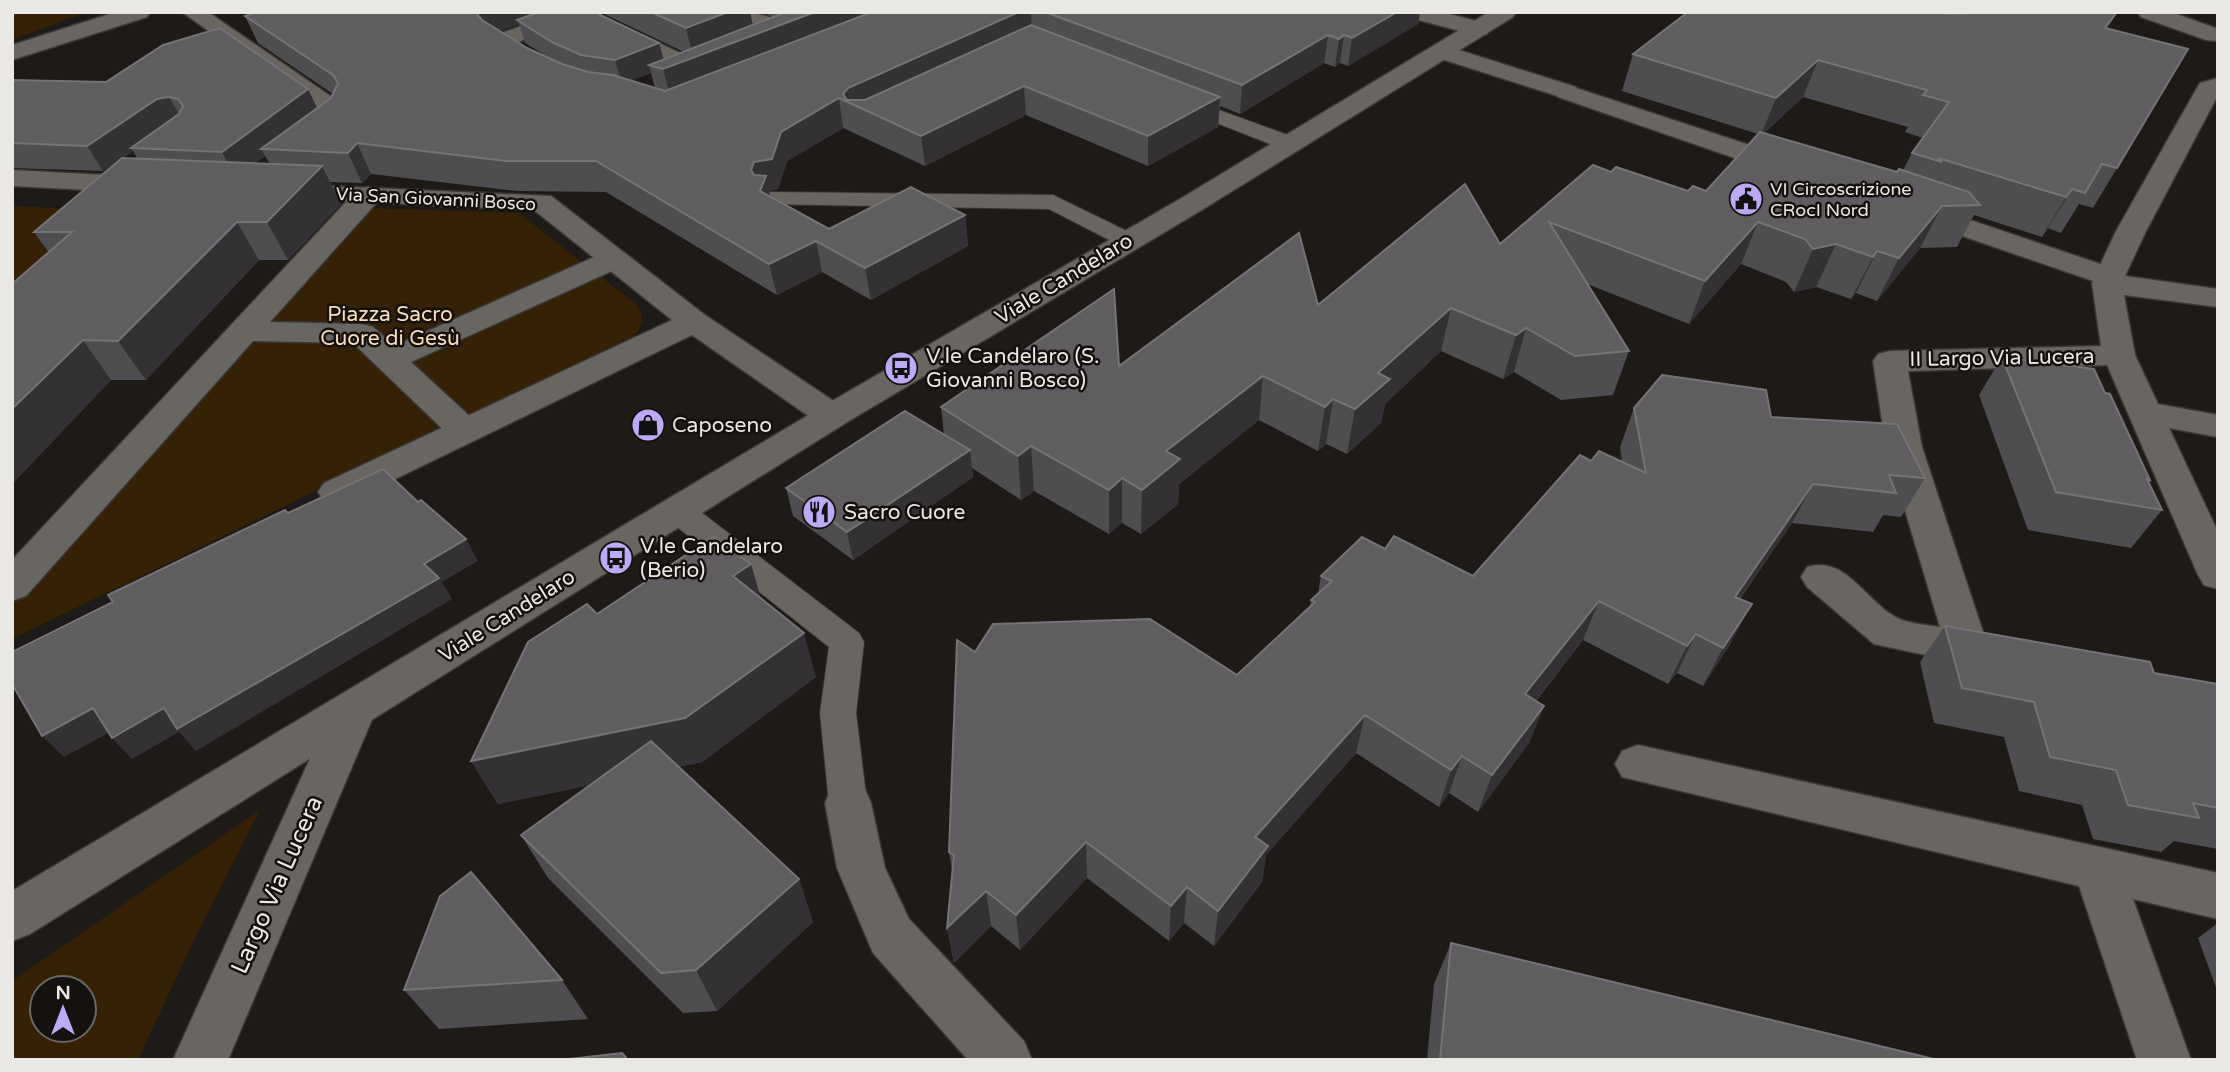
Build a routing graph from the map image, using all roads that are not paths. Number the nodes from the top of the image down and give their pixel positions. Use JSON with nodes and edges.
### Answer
{"nodes":[{"id":1,"x":139,"y":12,"type":"edge"},
{"id":2,"x":193,"y":12,"type":"edge"},
{"id":3,"x":737,"y":12,"type":"edge"},
{"id":4,"x":1415,"y":12,"type":"edge"},
{"id":5,"x":2149,"y":12,"type":"edge"},
{"id":6,"x":579,"y":13,"type":"edge"},
{"id":7,"x":1492,"y":21,"type":"edge"},
{"id":8,"x":2217,"y":41,"type":"edge"},
{"id":9,"x":754,"y":42,"type":"edge"},
{"id":10,"x":1443,"y":51,"type":"junction"},
{"id":11,"x":12,"y":53,"type":"edge"},
{"id":12,"x":524,"y":55,"type":"edge"},
{"id":13,"x":716,"y":57,"type":"edge"},
{"id":14,"x":691,"y":67,"type":"junction"},
{"id":15,"x":665,"y":78,"type":"edge"},
{"id":16,"x":2218,"y":85,"type":"edge"},
{"id":17,"x":1160,"y":93,"type":"edge"},
{"id":18,"x":1288,"y":144,"type":"junction"},
{"id":19,"x":297,"y":148,"type":"edge"},
{"id":20,"x":141,"y":161,"type":"edge"},
{"id":21,"x":12,"y":178,"type":"edge"},
{"id":22,"x":1819,"y":178,"type":"edge"},
{"id":23,"x":110,"y":183,"type":"junction"},
{"id":24,"x":176,"y":186,"type":"edge"},
{"id":25,"x":254,"y":190,"type":"edge"},
{"id":26,"x":368,"y":195,"type":"junction"},
{"id":27,"x":771,"y":200,"type":"edge"},
{"id":28,"x":1899,"y":205,"type":"edge"},
{"id":29,"x":1129,"y":241,"type":"junction"},
{"id":30,"x":614,"y":259,"type":"junction"},
{"id":31,"x":2109,"y":280,"type":"junction"},
{"id":32,"x":2218,"y":298,"type":"edge"},
{"id":33,"x":694,"y":322,"type":"junction"},
{"id":34,"x":245,"y":331,"type":"junction"},
{"id":35,"x":2119,"y":355,"type":"junction"},
{"id":36,"x":389,"y":360,"type":"junction"},
{"id":37,"x":2143,"y":412,"type":"junction"},
{"id":38,"x":832,"y":416,"type":"junction"},
{"id":39,"x":2218,"y":426,"type":"edge"},
{"id":40,"x":465,"y":431,"type":"junction"},
{"id":41,"x":306,"y":508,"type":"edge"},
{"id":42,"x":678,"y":511,"type":"junction"},
{"id":43,"x":2218,"y":575,"type":"edge"},
{"id":44,"x":1821,"y":577,"type":"dead end"},
{"id":45,"x":12,"y":586,"type":"edge"},
{"id":46,"x":1967,"y":648,"type":"junction"},
{"id":47,"x":2020,"y":658,"type":"edge"},
{"id":48,"x":354,"y":710,"type":"junction"},
{"id":49,"x":1638,"y":764,"type":"dead end"},
{"id":50,"x":848,"y":803,"type":"joint"},
{"id":51,"x":2097,"y":868,"type":"junction"},
{"id":52,"x":2218,"y":896,"type":"edge"},
{"id":53,"x":12,"y":918,"type":"edge"},
{"id":54,"x":200,"y":1060,"type":"edge"},
{"id":55,"x":1005,"y":1060,"type":"edge"},
{"id":56,"x":2164,"y":1060,"type":"edge"}],
"edges":[{"from":1,"to":11,"type":"street"},
{"from":2,"to":19,"type":"street"},
{"from":3,"to":9,"type":"street"},
{"from":4,"to":7,"type":"street"},
{"from":5,"to":8,"type":"street"},
{"from":6,"to":12,"type":"street"},
{"from":6,"to":14,"type":"street"},
{"from":7,"to":10,"type":"street","name":"Viale Candelaro"},
{"from":10,"to":18,"type":"street","name":"Viale Candelaro"},
{"from":10,"to":22,"type":"street"},
{"from":13,"to":14,"type":"street"},
{"from":14,"to":15,"type":"street"},
{"from":16,"to":31,"type":"street"},
{"from":17,"to":18,"type":"lane"},
{"from":18,"to":29,"type":"street","name":"Viale Candelaro"},
{"from":20,"to":23,"type":"street"},
{"from":21,"to":23,"type":"street"},
{"from":23,"to":24,"type":"street"},
{"from":25,"to":26,"type":"street","name":"Via San Giovanni Bosco"},
{"from":26,"to":30,"type":"street","name":"Via San Giovanni Bosco"},
{"from":26,"to":34,"type":"street"},
{"from":27,"to":29,"type":"lane"},
{"from":28,"to":31,"type":"street"},
{"from":29,"to":38,"type":"street","name":"Viale Candelaro"},
{"from":30,"to":33,"type":"street","name":"Via San Giovanni Bosco"},
{"from":30,"to":36,"type":"street"},
{"from":31,"to":32,"type":"street"},
{"from":31,"to":35,"type":"street"},
{"from":33,"to":38,"type":"street","name":"Via San Giovanni Bosco"},
{"from":33,"to":40,"type":"street"},
{"from":34,"to":36,"type":"street"},
{"from":34,"to":45,"type":"street"},
{"from":35,"to":37,"type":"street"},
{"from":35,"to":46,"type":"street","name":"II Largo Via Lucera"},
{"from":36,"to":40,"type":"street"},
{"from":37,"to":39,"type":"street"},
{"from":37,"to":43,"type":"street"},
{"from":38,"to":42,"type":"street","name":"Viale Candelaro"},
{"from":40,"to":41,"type":"street"},
{"from":42,"to":48,"type":"street","name":"Viale Candelaro"},
{"from":42,"to":50,"type":"lane"},
{"from":44,"to":46,"type":"street"},
{"from":46,"to":47,"type":"street"},
{"from":48,"to":53,"type":"street","name":"Viale Candelaro"},
{"from":48,"to":54,"type":"street","name":"Largo Via Lucera"},
{"from":49,"to":51,"type":"street"},
{"from":50,"to":55,"type":"street"},
{"from":51,"to":52,"type":"street"},
{"from":51,"to":56,"type":"street"}]}
